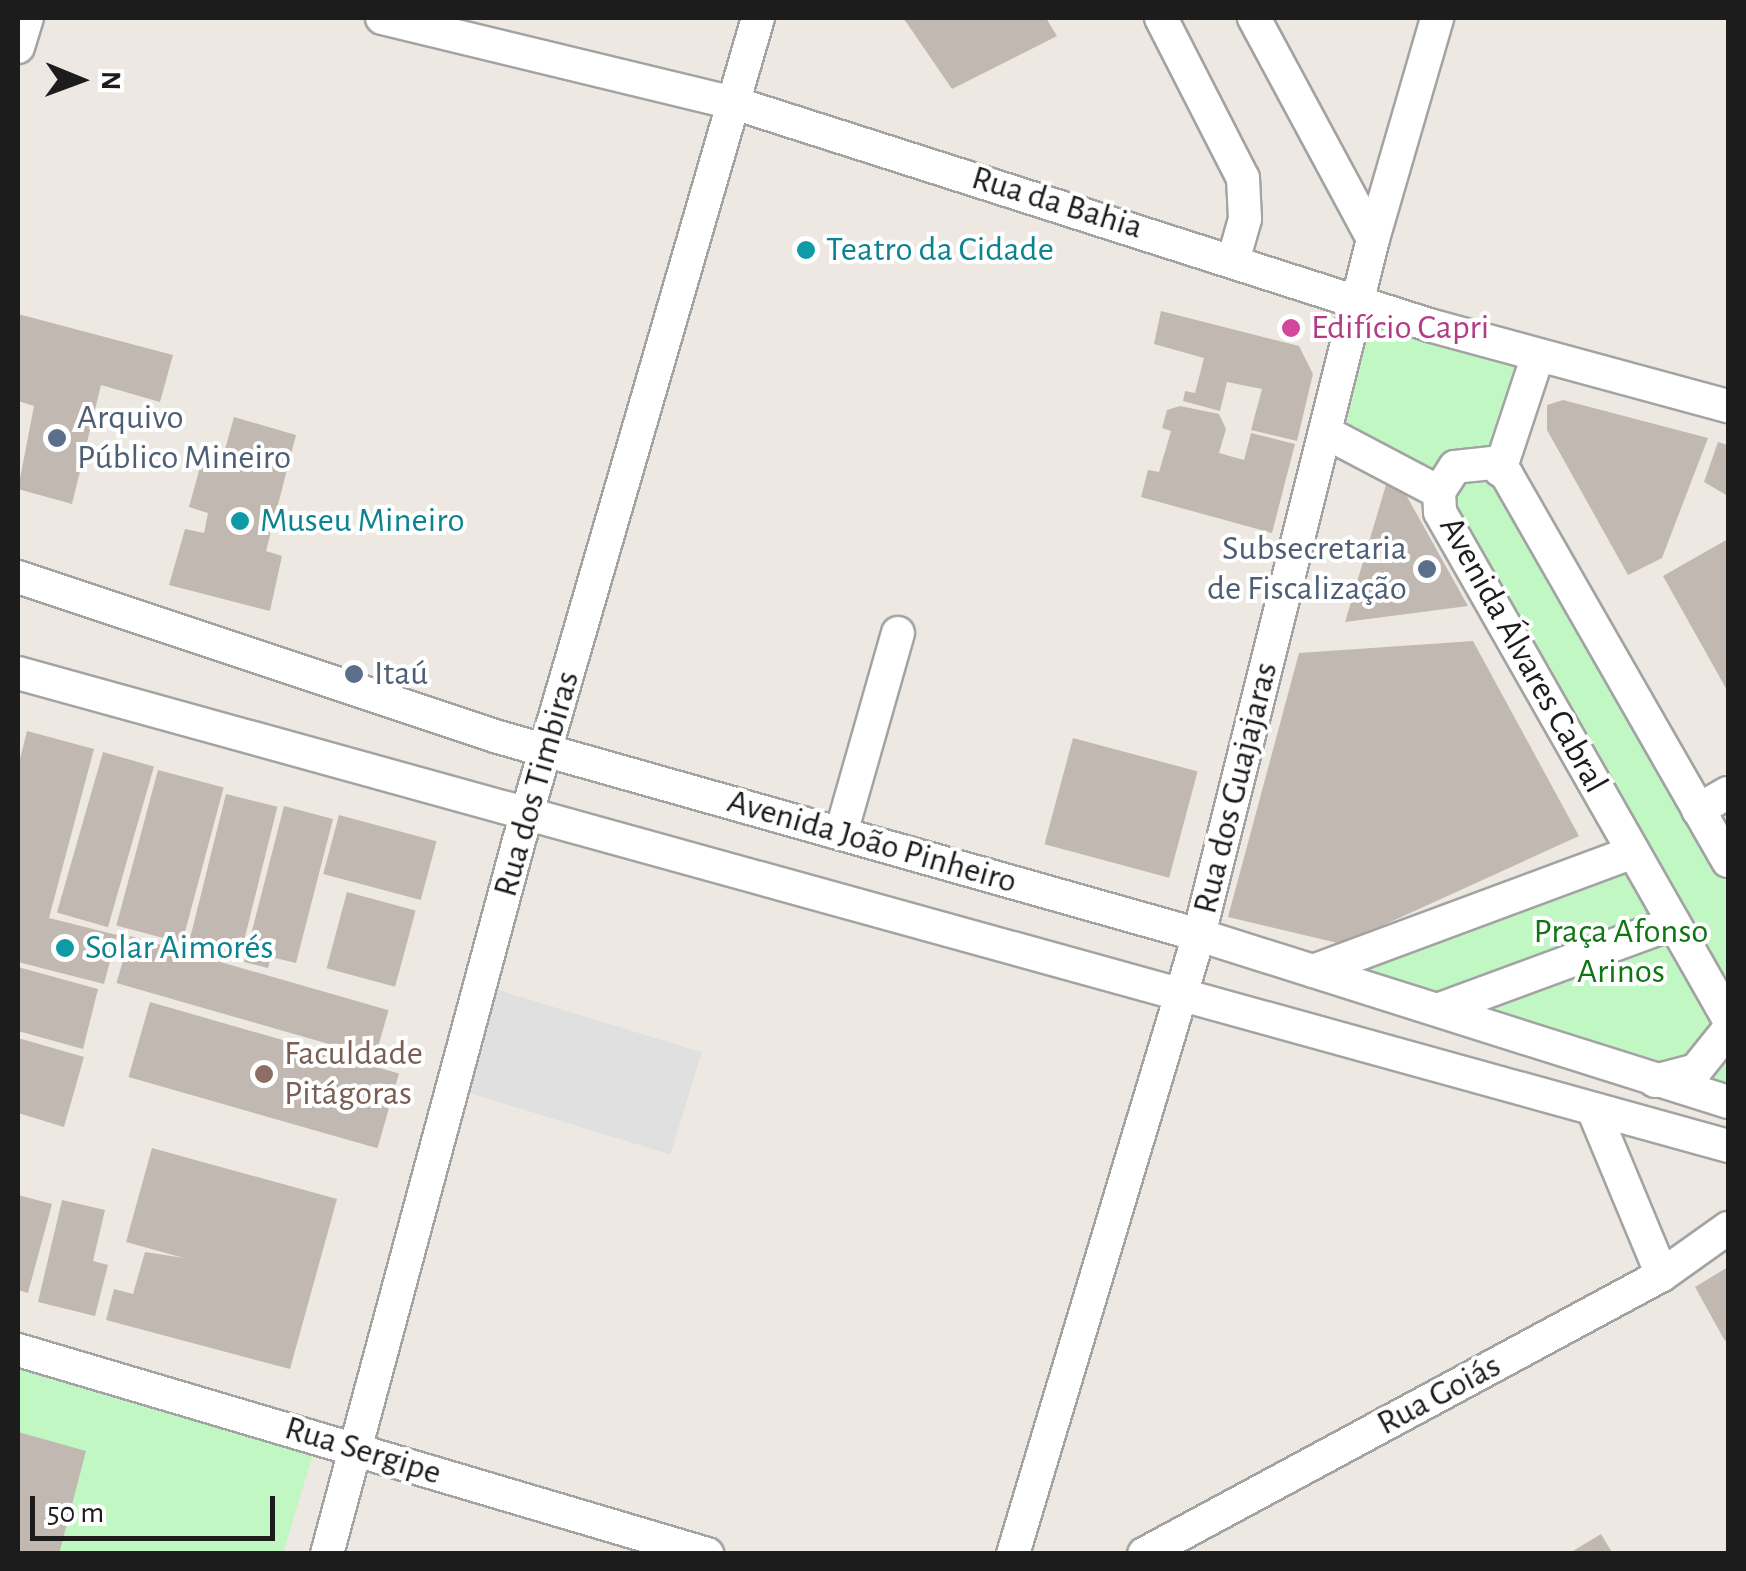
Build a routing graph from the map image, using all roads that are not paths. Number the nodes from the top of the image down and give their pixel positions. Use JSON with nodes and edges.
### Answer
{"nodes":[{"id":1,"x":26,"y":18,"type":"edge"},
{"id":2,"x":382,"y":18,"type":"edge"},
{"id":3,"x":758,"y":18,"type":"edge"},
{"id":4,"x":1161,"y":18,"type":"edge"},
{"id":5,"x":1254,"y":18,"type":"edge"},
{"id":6,"x":1437,"y":18,"type":"edge"},
{"id":7,"x":18,"y":47,"type":"edge"},
{"id":8,"x":734,"y":103,"type":"junction"},
{"id":9,"x":1374,"y":239,"type":"junction"},
{"id":10,"x":1234,"y":258,"type":"junction"},
{"id":11,"x":1359,"y":301,"type":"junction"},
{"id":12,"x":1538,"y":355,"type":"junction"},
{"id":13,"x":1728,"y":406,"type":"edge"},
{"id":14,"x":1325,"y":432,"type":"junction"},
{"id":15,"x":1500,"y":470,"type":"junction"},
{"id":16,"x":1438,"y":492,"type":"junction"},
{"id":17,"x":18,"y":577,"type":"edge"},
{"id":18,"x":898,"y":633,"type":"dead end"},
{"id":19,"x":18,"y":673,"type":"edge"},
{"id":20,"x":546,"y":751,"type":"junction"},
{"id":21,"x":1728,"y":793,"type":"edge"},
{"id":22,"x":1698,"y":810,"type":"junction"},
{"id":23,"x":528,"y":814,"type":"junction"},
{"id":24,"x":841,"y":833,"type":"junction"},
{"id":25,"x":1633,"y":852,"type":"junction"},
{"id":26,"x":1728,"y":861,"type":"edge"},
{"id":27,"x":1674,"y":924,"type":"junction"},
{"id":28,"x":1199,"y":935,"type":"junction"},
{"id":29,"x":1313,"y":970,"type":"junction"},
{"id":30,"x":1182,"y":994,"type":"junction"},
{"id":31,"x":1440,"y":1009,"type":"junction"},
{"id":32,"x":1728,"y":1018,"type":"edge"},
{"id":33,"x":1728,"y":1030,"type":"edge"},
{"id":34,"x":1655,"y":1082,"type":"junction"},
{"id":35,"x":1728,"y":1102,"type":"edge"},
{"id":36,"x":1595,"y":1114,"type":"junction"},
{"id":37,"x":1728,"y":1146,"type":"edge"},
{"id":38,"x":1728,"y":1228,"type":"edge"},
{"id":39,"x":1662,"y":1275,"type":"junction"},
{"id":40,"x":18,"y":1350,"type":"edge"},
{"id":41,"x":357,"y":1449,"type":"junction"},
{"id":42,"x":326,"y":1554,"type":"edge"},
{"id":43,"x":708,"y":1554,"type":"edge"},
{"id":44,"x":1013,"y":1554,"type":"edge"},
{"id":45,"x":1144,"y":1554,"type":"edge"}],
"edges":[{"from":1,"to":7,"type":"street"},
{"from":2,"to":8,"type":"street","name":"Rua da Bahia"},
{"from":3,"to":8,"type":"street","name":"Rua dos Timbiras"},
{"from":4,"to":10,"type":"street"},
{"from":5,"to":9,"type":"street"},
{"from":6,"to":9,"type":"street","name":"Rua dos Guajajaras"},
{"from":8,"to":10,"type":"street","name":"Rua da Bahia"},
{"from":8,"to":20,"type":"street","name":"Rua dos Timbiras"},
{"from":9,"to":11,"type":"street","name":"Rua dos Guajajaras"},
{"from":10,"to":11,"type":"street","name":"Rua da Bahia"},
{"from":11,"to":12,"type":"street","name":"Rua da Bahia"},
{"from":11,"to":14,"type":"street","name":"Rua dos Guajajaras"},
{"from":12,"to":13,"type":"street","name":"Rua da Bahia"},
{"from":12,"to":15,"type":"street"},
{"from":14,"to":16,"type":"street"},
{"from":14,"to":28,"type":"street","name":"Rua dos Guajajaras"},
{"from":15,"to":16,"type":"street","name":"Avenida Álvares Cabral"},
{"from":15,"to":22,"type":"street","name":"Avenida Álvares Cabral"},
{"from":16,"to":25,"type":"street","name":"Avenida Álvares Cabral"},
{"from":17,"to":20,"type":"street","name":"Avenida João Pinheiro"},
{"from":18,"to":24,"type":"street"},
{"from":19,"to":23,"type":"street","name":"Avenida João Pinheiro"},
{"from":20,"to":23,"type":"street","name":"Rua dos Timbiras"},
{"from":20,"to":24,"type":"street","name":"Avenida João Pinheiro"},
{"from":21,"to":22,"type":"street"},
{"from":22,"to":26,"type":"street","name":"Avenida Álvares Cabral"},
{"from":23,"to":30,"type":"street","name":"Avenida João Pinheiro"},
{"from":23,"to":41,"type":"street","name":"Rua dos Timbiras"},
{"from":24,"to":28,"type":"street","name":"Avenida João Pinheiro"},
{"from":25,"to":27,"type":"street","name":"Avenida Álvares Cabral"},
{"from":25,"to":29,"type":"street"},
{"from":27,"to":31,"type":"street"},
{"from":27,"to":32,"type":"street","name":"Avenida Álvares Cabral"},
{"from":28,"to":29,"type":"street","name":"Avenida João Pinheiro"},
{"from":28,"to":30,"type":"street","name":"Rua dos Guajajaras"},
{"from":29,"to":31,"type":"street","name":"Avenida João Pinheiro"},
{"from":30,"to":36,"type":"street","name":"Avenida João Pinheiro"},
{"from":30,"to":44,"type":"street","name":"Rua dos Guajajaras"},
{"from":31,"to":34,"type":"street","name":"Avenida João Pinheiro"},
{"from":33,"to":34,"type":"street"},
{"from":34,"to":35,"type":"street","name":"Avenida João Pinheiro"},
{"from":36,"to":37,"type":"street","name":"Avenida João Pinheiro"},
{"from":36,"to":39,"type":"street"},
{"from":38,"to":39,"type":"street","name":"Rua Goiás"},
{"from":39,"to":45,"type":"street","name":"Rua Goiás"},
{"from":40,"to":41,"type":"street","name":"Rua Sergipe"},
{"from":41,"to":42,"type":"street","name":"Rua dos Timbiras"},
{"from":41,"to":43,"type":"street","name":"Rua Sergipe"}]}
